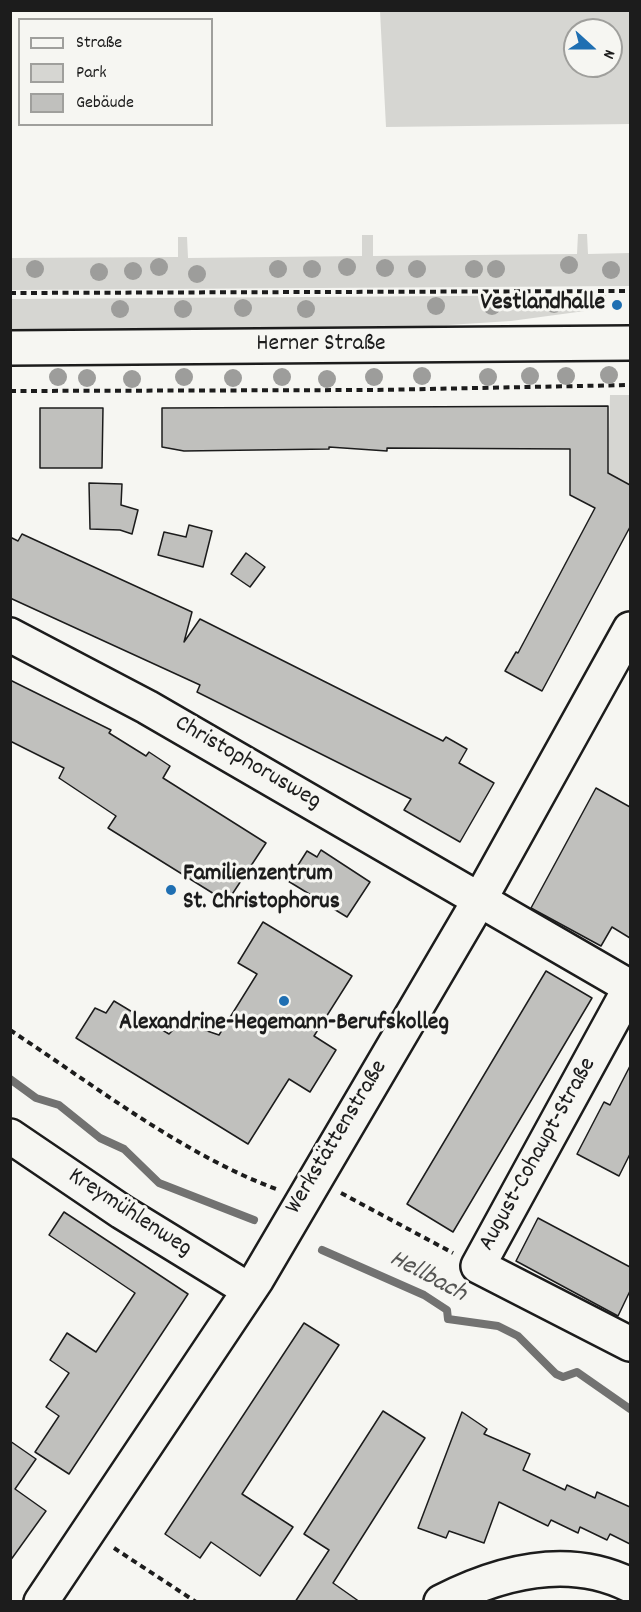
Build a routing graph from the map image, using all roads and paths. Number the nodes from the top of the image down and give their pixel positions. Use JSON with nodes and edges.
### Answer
{"nodes":[{"id":1,"x":630,"y":291,"type":"edge"},
{"id":2,"x":10,"y":293,"type":"edge"},
{"id":3,"x":630,"y":343,"type":"edge"},
{"id":4,"x":10,"y":348,"type":"edge"},
{"id":5,"x":630,"y":385,"type":"edge"},
{"id":6,"x":10,"y":391,"type":"edge"},
{"id":7,"x":630,"y":629,"type":"edge"},
{"id":8,"x":10,"y":635,"type":"edge"},
{"id":9,"x":480,"y":899,"type":"junction"},
{"id":10,"x":630,"y":987,"type":"edge"},
{"id":11,"x":10,"y":1030,"type":"edge"},
{"id":12,"x":10,"y":1136,"type":"edge"},
{"id":13,"x":302,"y":1199,"type":"junction"},
{"id":14,"x":478,"y":1266,"type":"junction"},
{"id":15,"x":249,"y":1290,"type":"junction"},
{"id":16,"x":630,"y":1344,"type":"edge"},
{"id":17,"x":88,"y":1531,"type":"junction"},
{"id":18,"x":630,"y":1585,"type":"edge"},
{"id":19,"x":41,"y":1602,"type":"edge"},
{"id":20,"x":196,"y":1602,"type":"edge"},
{"id":21,"x":441,"y":1602,"type":"edge"}],
"edges":[{"from":1,"to":2,"type":"path"},
{"from":3,"to":4,"type":"street","name":"Herner Straße"},
{"from":5,"to":6,"type":"path"},
{"from":7,"to":9,"type":"street","name":"Werkstättenstraße"},
{"from":8,"to":9,"type":"street","name":"Christophorusweg"},
{"from":9,"to":10,"type":"street","name":"August-Cohaupt-Straße"},
{"from":9,"to":13,"type":"street","name":"Werkstättenstraße"},
{"from":10,"to":14,"type":"street","name":"August-Cohaupt-Straße"},
{"from":11,"to":13,"type":"path"},
{"from":12,"to":15,"type":"street","name":"Kreymühlenweg"},
{"from":13,"to":14,"type":"path"},
{"from":13,"to":15,"type":"street","name":"Werkstättenstraße"},
{"from":14,"to":16,"type":"street","name":"August-Cohaupt-Straße"},
{"from":15,"to":17,"type":"street","name":"Werkstättenstraße"},
{"from":17,"to":19,"type":"street","name":"Werkstättenstraße"},
{"from":17,"to":20,"type":"path"},
{"from":18,"to":21,"type":"street"}]}
